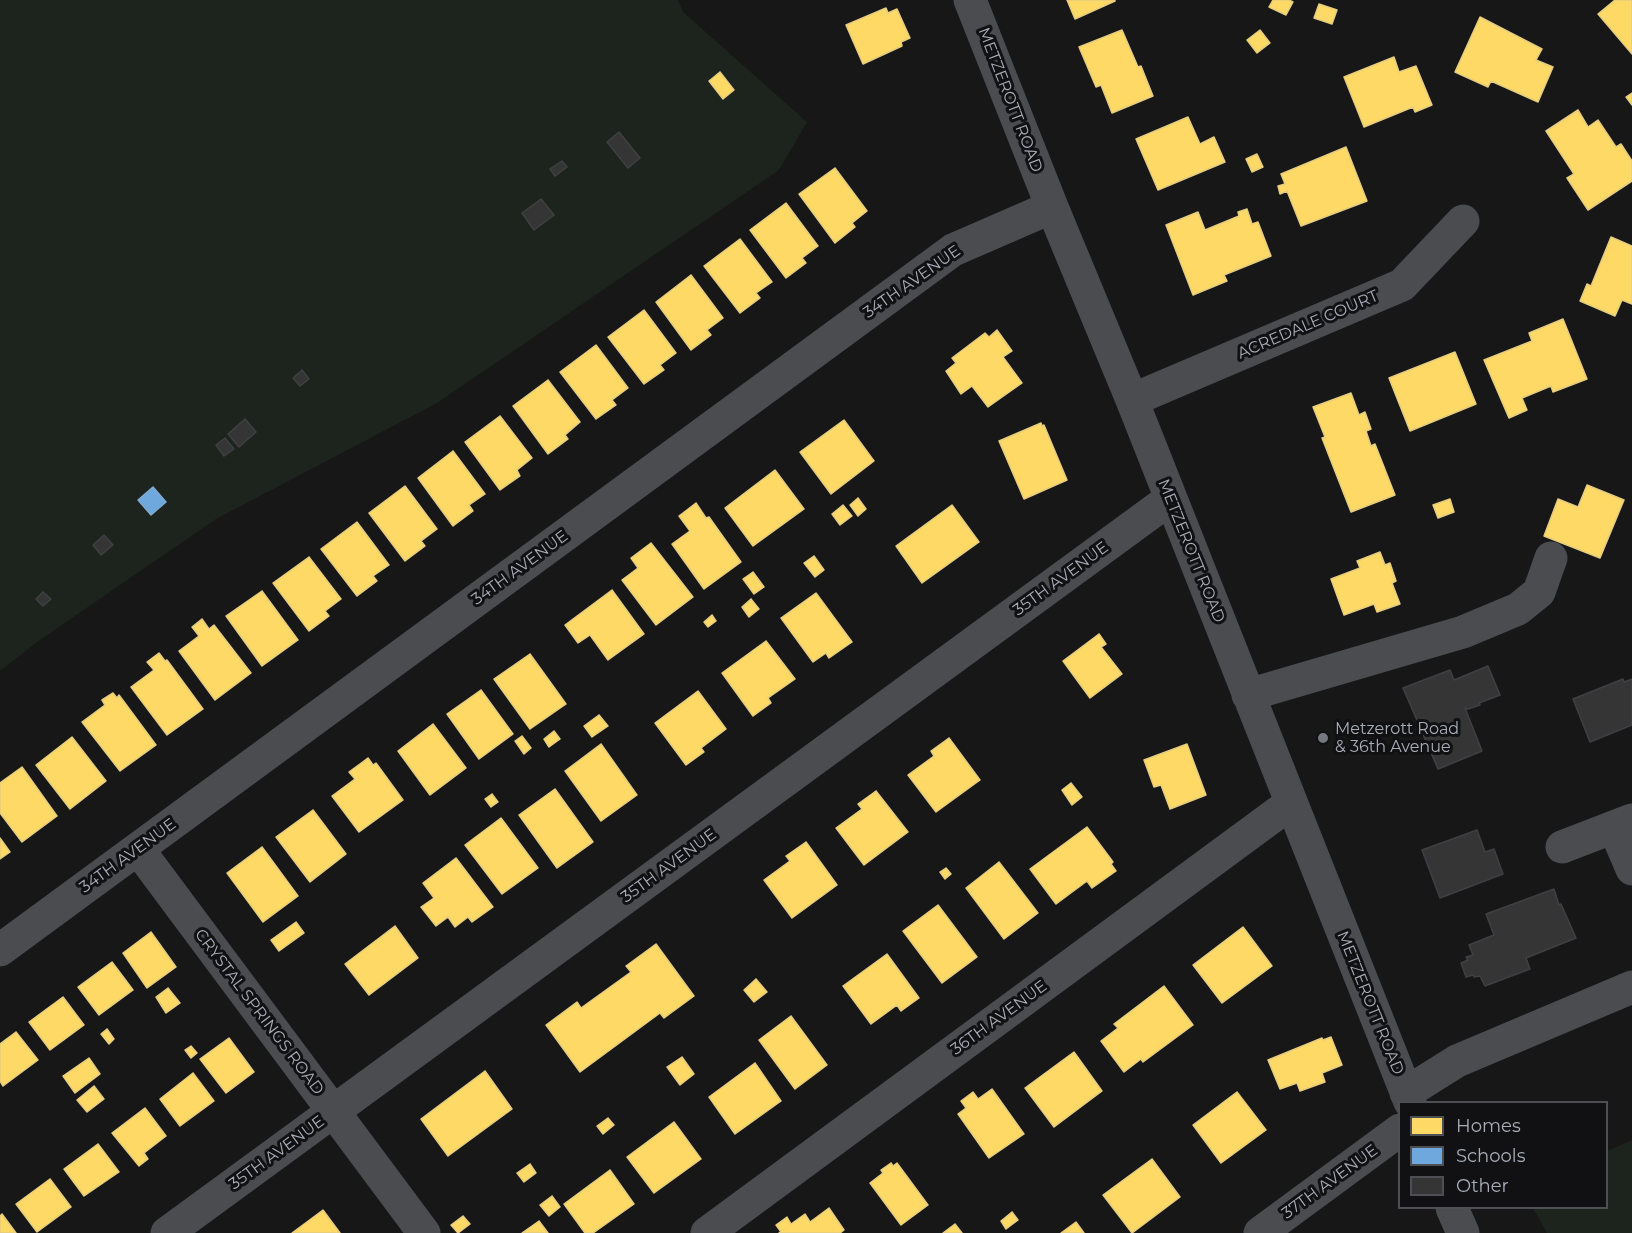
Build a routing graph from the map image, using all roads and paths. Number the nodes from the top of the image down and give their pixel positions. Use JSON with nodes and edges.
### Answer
{"nodes":[{"id":1,"x":970,"y":0,"type":"edge"},
{"id":2,"x":1052,"y":207,"type":"junction"},
{"id":3,"x":1463,"y":221,"type":"dead end"},
{"id":4,"x":1132,"y":400,"type":"junction"},
{"id":5,"x":1170,"y":499,"type":"junction"},
{"id":6,"x":1551,"y":558,"type":"dead end"},
{"id":7,"x":1248,"y":695,"type":"junction"},
{"id":8,"x":1291,"y":803,"type":"junction"},
{"id":9,"x":1623,"y":823,"type":"edge"},
{"id":10,"x":1562,"y":847,"type":"dead end"},
{"id":11,"x":138,"y":849,"type":"junction"},
{"id":12,"x":1632,"y":869,"type":"edge"},
{"id":13,"x":0,"y":950,"type":"edge"},
{"id":14,"x":1632,"y":987,"type":"edge"},
{"id":15,"x":1408,"y":1098,"type":"edge"},
{"id":16,"x":333,"y":1112,"type":"junction"},
{"id":17,"x":1398,"y":1131,"type":"edge"},
{"id":18,"x":1452,"y":1209,"type":"edge"},
{"id":19,"x":167,"y":1233,"type":"edge"},
{"id":20,"x":424,"y":1233,"type":"edge"},
{"id":21,"x":707,"y":1233,"type":"edge"},
{"id":22,"x":1260,"y":1233,"type":"edge"},
{"id":23,"x":1462,"y":1233,"type":"edge"}],
"edges":[{"from":1,"to":2,"type":"street","name":"METZEROTT ROAD"},
{"from":2,"to":4,"type":"street","name":"METZEROTT ROAD"},
{"from":2,"to":11,"type":"street","name":"34TH AVENUE"},
{"from":3,"to":4,"type":"street","name":"ACREDALE COURT"},
{"from":4,"to":5,"type":"street","name":"METZEROTT ROAD"},
{"from":5,"to":7,"type":"street","name":"METZEROTT ROAD"},
{"from":5,"to":16,"type":"street","name":"35TH AVENUE"},
{"from":6,"to":7,"type":"street"},
{"from":7,"to":8,"type":"street","name":"METZEROTT ROAD"},
{"from":8,"to":15,"type":"street","name":"METZEROTT ROAD"},
{"from":8,"to":21,"type":"street","name":"36TH AVENUE"},
{"from":9,"to":10,"type":"street"},
{"from":9,"to":12,"type":"street"},
{"from":11,"to":13,"type":"street","name":"34TH AVENUE"},
{"from":11,"to":16,"type":"street","name":"CRYSTAL SPRINGS ROAD"},
{"from":14,"to":15,"type":"street"},
{"from":16,"to":19,"type":"street","name":"35TH AVENUE"},
{"from":16,"to":20,"type":"street","name":"CRYSTAL SPRINGS ROAD"},
{"from":17,"to":22,"type":"street","name":"37TH AVENUE"},
{"from":18,"to":23,"type":"street"}]}
